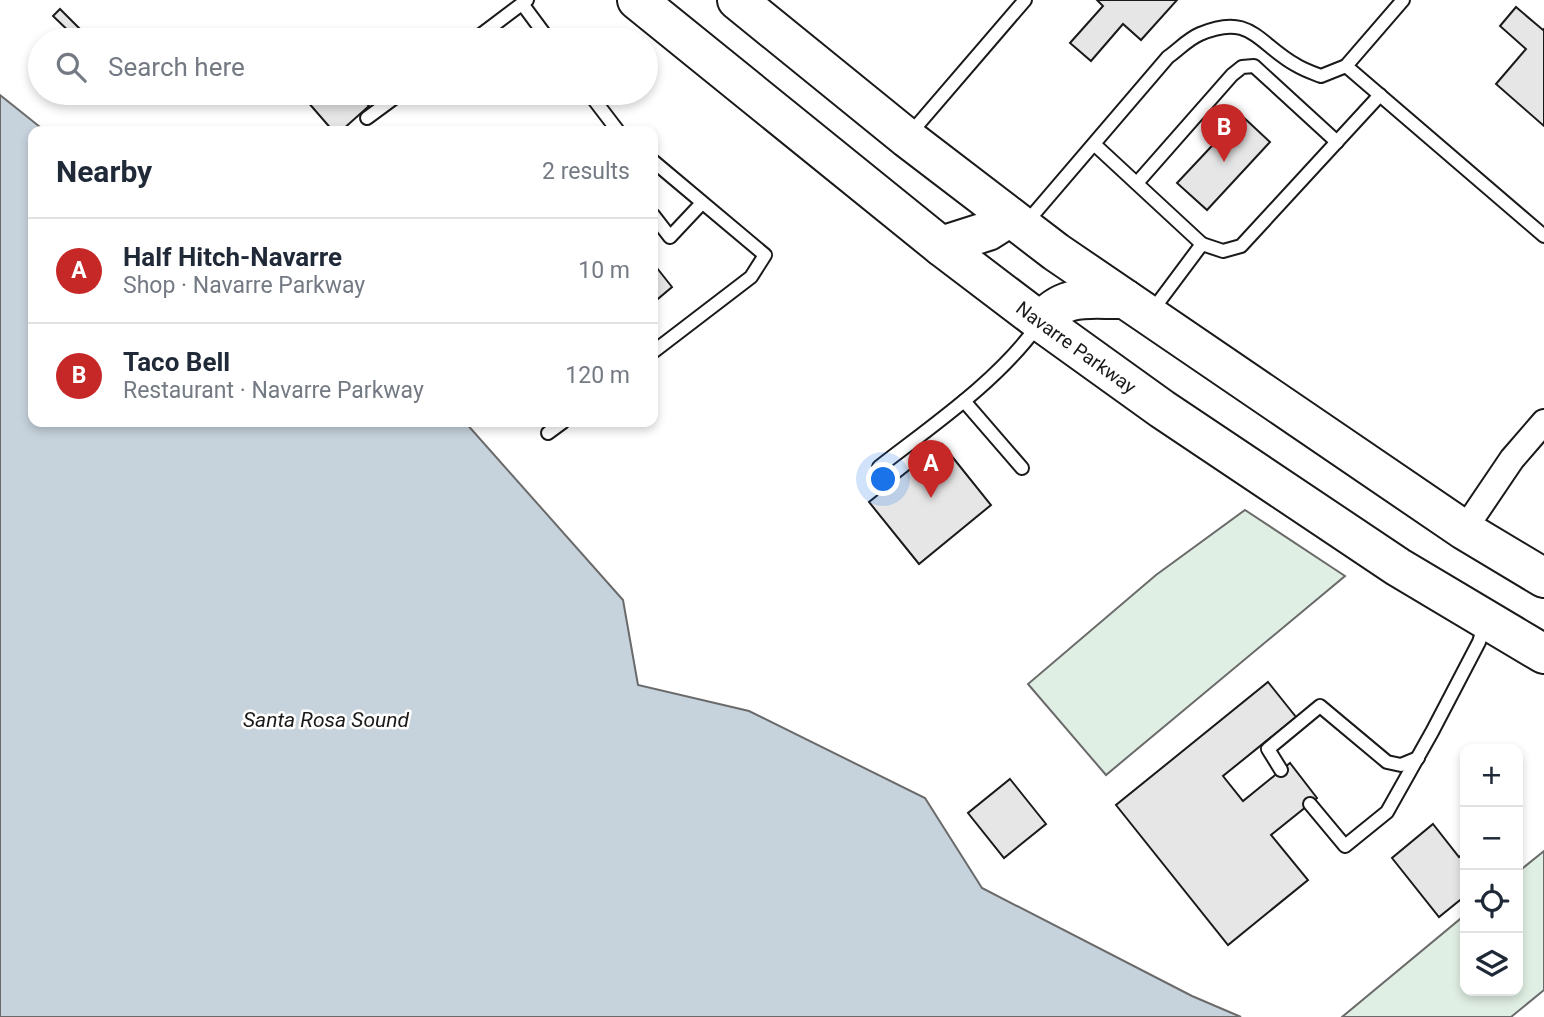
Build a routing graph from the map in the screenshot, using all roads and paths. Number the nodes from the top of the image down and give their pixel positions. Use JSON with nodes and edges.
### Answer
{"nodes":[{"id":1,"x":637,"y":0,"type":"edge"},
{"id":2,"x":737,"y":0,"type":"edge"},
{"id":3,"x":1025,"y":0,"type":"edge"},
{"id":4,"x":1403,"y":0,"type":"edge"},
{"id":5,"x":525,"y":3,"type":"edge"},
{"id":6,"x":491,"y":28,"type":"edge"},
{"id":7,"x":541,"y":28,"type":"edge"},
{"id":8,"x":1346,"y":66,"type":"junction"},
{"id":9,"x":1380,"y":95,"type":"junction"},
{"id":10,"x":385,"y":105,"type":"edge"},
{"id":11,"x":598,"y":105,"type":"edge"},
{"id":12,"x":367,"y":118,"type":"dead end"},
{"id":13,"x":614,"y":126,"type":"edge"},
{"id":14,"x":907,"y":138,"type":"junction"},
{"id":15,"x":1337,"y":142,"type":"junction"},
{"id":16,"x":1094,"y":144,"type":"junction"},
{"id":17,"x":658,"y":165,"type":"edge"},
{"id":18,"x":1137,"y":183,"type":"junction"},
{"id":19,"x":702,"y":203,"type":"junction"},
{"id":20,"x":658,"y":221,"type":"edge"},
{"id":21,"x":1016,"y":223,"type":"junction"},
{"id":22,"x":1544,"y":236,"type":"edge"},
{"id":23,"x":1202,"y":244,"type":"junction"},
{"id":24,"x":941,"y":246,"type":"junction"},
{"id":25,"x":1136,"y":307,"type":"junction"},
{"id":26,"x":1041,"y":322,"type":"junction"},
{"id":27,"x":658,"y":348,"type":"edge"},
{"id":28,"x":964,"y":401,"type":"junction"},
{"id":29,"x":1544,"y":422,"type":"edge"},
{"id":30,"x":556,"y":427,"type":"edge"},
{"id":31,"x":548,"y":433,"type":"dead end"},
{"id":32,"x":879,"y":467,"type":"dead end"},
{"id":33,"x":1022,"y":468,"type":"dead end"},
{"id":34,"x":1464,"y":530,"type":"junction"},
{"id":35,"x":1544,"y":578,"type":"edge"},
{"id":36,"x":1486,"y":620,"type":"junction"},
{"id":37,"x":1544,"y":654,"type":"edge"},
{"id":38,"x":1418,"y":758,"type":"junction"},
{"id":39,"x":1281,"y":770,"type":"dead end"},
{"id":40,"x":1310,"y":804,"type":"dead end"}],
"edges":[{"from":1,"to":24,"type":"highway","name":"Navarre Parkway"},
{"from":2,"to":14,"type":"highway"},
{"from":3,"to":14,"type":"lane"},
{"from":4,"to":8,"type":"lane"},
{"from":5,"to":6,"type":"lane"},
{"from":5,"to":7,"type":"lane"},
{"from":8,"to":9,"type":"lane"},
{"from":8,"to":16,"type":"lane"},
{"from":9,"to":15,"type":"lane"},
{"from":9,"to":22,"type":"lane"},
{"from":10,"to":12,"type":"lane"},
{"from":11,"to":13,"type":"lane"},
{"from":14,"to":21,"type":"highway"},
{"from":15,"to":18,"type":"lane"},
{"from":15,"to":23,"type":"lane"},
{"from":16,"to":18,"type":"lane"},
{"from":16,"to":21,"type":"lane"},
{"from":17,"to":19,"type":"lane"},
{"from":18,"to":23,"type":"lane"},
{"from":19,"to":20,"type":"lane"},
{"from":19,"to":27,"type":"lane"},
{"from":21,"to":24,"type":"highway"},
{"from":21,"to":25,"type":"highway"},
{"from":23,"to":25,"type":"lane"},
{"from":24,"to":26,"type":"highway","name":"Navarre Parkway"},
{"from":25,"to":26,"type":"highway"},
{"from":25,"to":34,"type":"highway"},
{"from":26,"to":28,"type":"lane"},
{"from":26,"to":36,"type":"highway","name":"Navarre Parkway"},
{"from":28,"to":32,"type":"lane"},
{"from":28,"to":33,"type":"lane"},
{"from":29,"to":34,"type":"street"},
{"from":30,"to":31,"type":"lane"},
{"from":34,"to":35,"type":"highway"},
{"from":36,"to":37,"type":"highway","name":"Navarre Parkway"},
{"from":36,"to":38,"type":"lane"},
{"from":38,"to":39,"type":"lane"},
{"from":38,"to":40,"type":"lane"}]}
